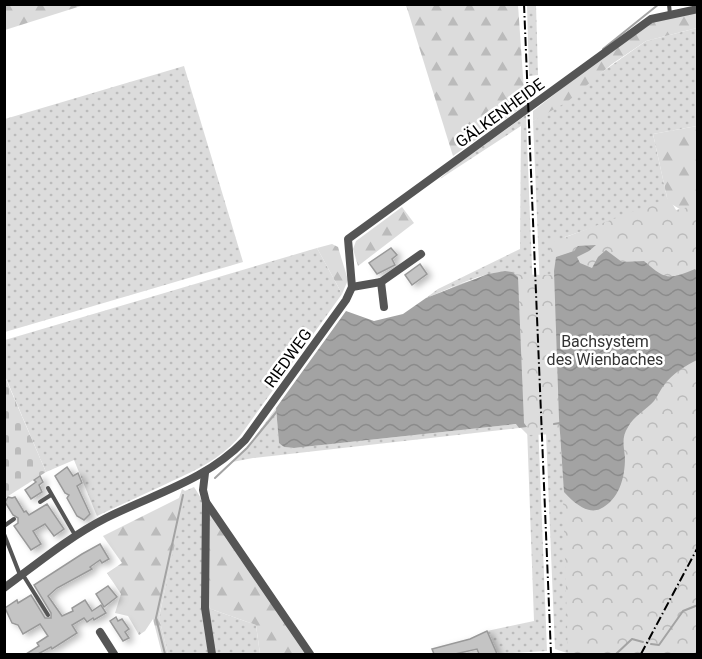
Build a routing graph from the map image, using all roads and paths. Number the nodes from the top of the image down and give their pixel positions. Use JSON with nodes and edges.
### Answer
{"nodes":[{"id":1,"x":669,"y":4,"type":"edge"},
{"id":2,"x":698,"y":9,"type":"edge"},
{"id":3,"x":670,"y":15,"type":"junction"},
{"id":4,"x":421,"y":254,"type":"dead end"},
{"id":5,"x":381,"y":282,"type":"junction"},
{"id":6,"x":352,"y":287,"type":"junction"},
{"id":7,"x":384,"y":307,"type":"dead end"},
{"id":8,"x":205,"y":473,"type":"junction"},
{"id":9,"x":193,"y":478,"type":"junction"},
{"id":10,"x":48,"y":488,"type":"dead end"},
{"id":11,"x":203,"y":490,"type":"junction"},
{"id":12,"x":51,"y":495,"type":"junction"},
{"id":13,"x":40,"y":502,"type":"dead end"},
{"id":14,"x":206,"y":502,"type":"junction"},
{"id":15,"x":14,"y":519,"type":"dead end"},
{"id":16,"x":4,"y":526,"type":"edge"},
{"id":17,"x":4,"y":534,"type":"edge"},
{"id":18,"x":75,"y":536,"type":"junction"},
{"id":19,"x":22,"y":575,"type":"junction"},
{"id":20,"x":4,"y":588,"type":"edge"},
{"id":21,"x":48,"y":615,"type":"dead end"},
{"id":22,"x":100,"y":632,"type":"dead end"},
{"id":23,"x":114,"y":654,"type":"edge"},
{"id":24,"x":212,"y":654,"type":"edge"},
{"id":25,"x":310,"y":654,"type":"edge"}],
"edges":[{"from":1,"to":3,"type":"lane"},
{"from":2,"to":3,"type":"street","name":"GÄLKENHEIDE"},
{"from":3,"to":6,"type":"street","name":"GÄLKENHEIDE"},
{"from":4,"to":5,"type":"street"},
{"from":5,"to":6,"type":"street"},
{"from":5,"to":7,"type":"street"},
{"from":6,"to":8,"type":"street","name":"RIEDWEG"},
{"from":8,"to":9,"type":"street","name":"RIEDWEG"},
{"from":8,"to":11,"type":"street"},
{"from":9,"to":11,"type":"street"},
{"from":9,"to":18,"type":"street","name":"RIEDWEG"},
{"from":10,"to":12,"type":"lane"},
{"from":11,"to":14,"type":"street"},
{"from":12,"to":13,"type":"lane"},
{"from":12,"to":18,"type":"lane"},
{"from":14,"to":24,"type":"street"},
{"from":14,"to":25,"type":"street"},
{"from":15,"to":16,"type":"lane"},
{"from":17,"to":19,"type":"lane"},
{"from":18,"to":19,"type":"street","name":"RIEDWEG"},
{"from":19,"to":20,"type":"street","name":"RIEDWEG"},
{"from":19,"to":21,"type":"lane"},
{"from":22,"to":23,"type":"street"}]}
